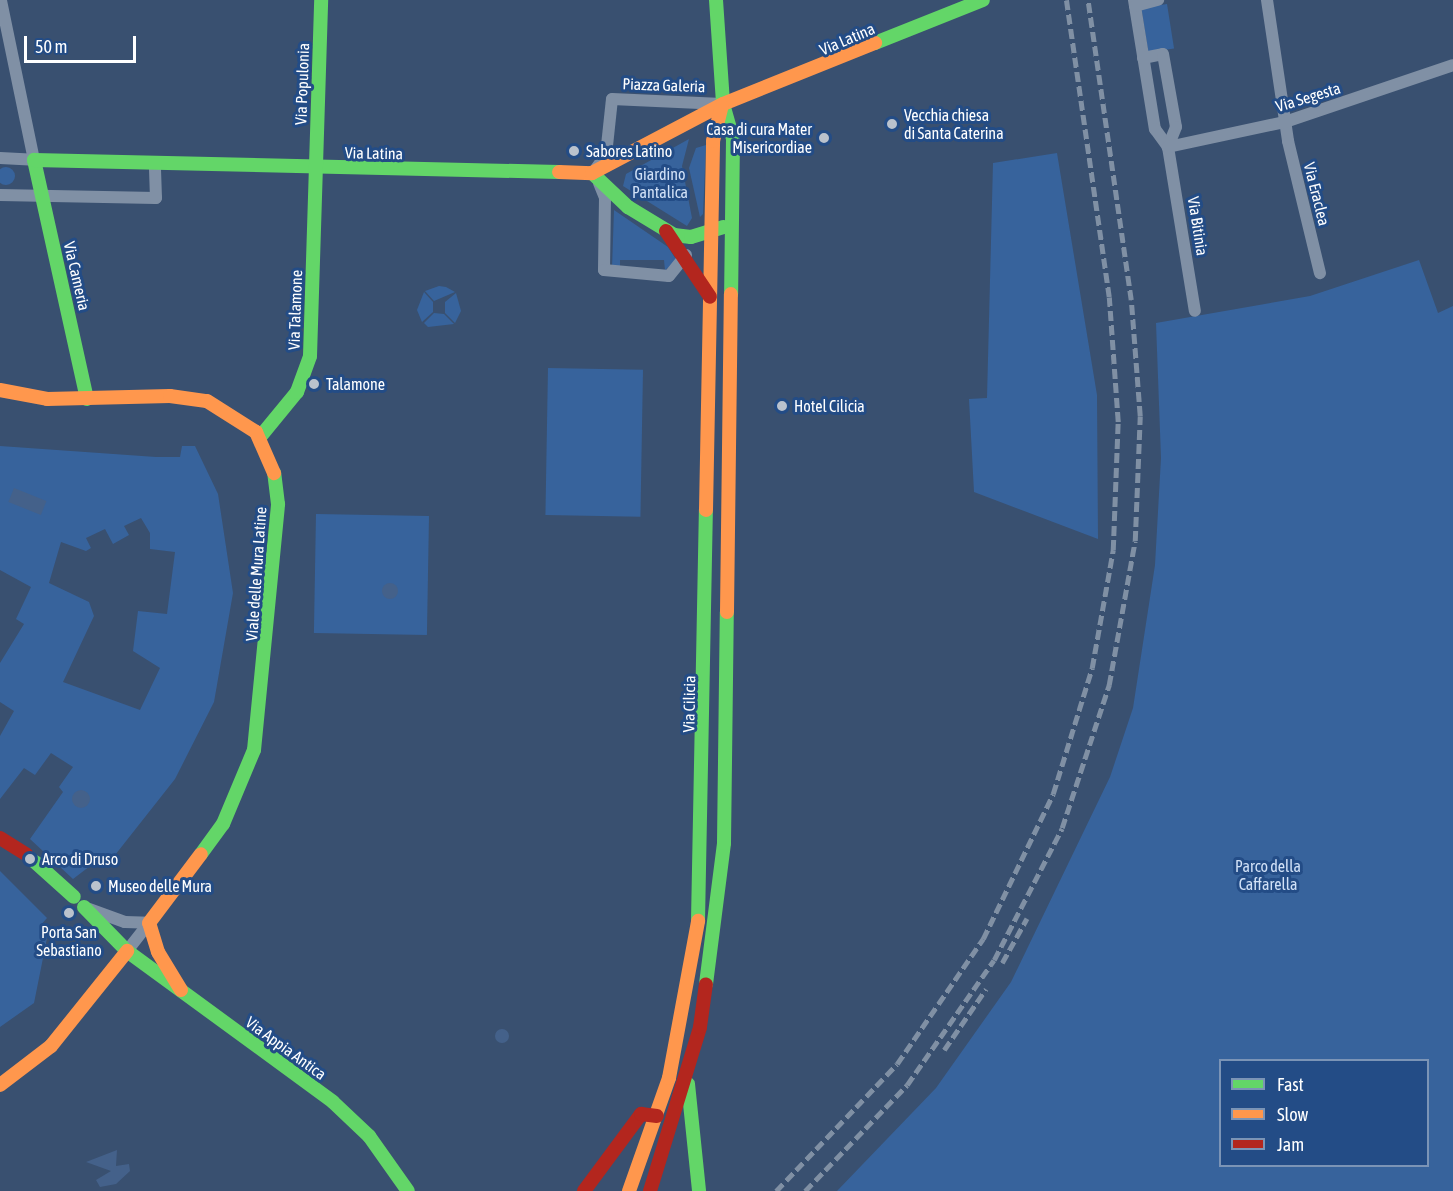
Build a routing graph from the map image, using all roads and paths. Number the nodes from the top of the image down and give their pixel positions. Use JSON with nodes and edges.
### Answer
{"nodes":[{"id":1,"x":1,"y":0,"type":"edge"},
{"id":2,"x":321,"y":0,"type":"edge"},
{"id":3,"x":716,"y":0,"type":"edge"},
{"id":4,"x":983,"y":0,"type":"edge"},
{"id":5,"x":1158,"y":0,"type":"edge"},
{"id":6,"x":1267,"y":0,"type":"edge"},
{"id":7,"x":1134,"y":3,"type":"edge"},
{"id":8,"x":1143,"y":58,"type":"junction"},
{"id":9,"x":1453,"y":65,"type":"edge"},
{"id":10,"x":723,"y":104,"type":"junction"},
{"id":11,"x":1285,"y":122,"type":"junction"},
{"id":12,"x":1168,"y":147,"type":"junction"},
{"id":13,"x":0,"y":158,"type":"edge"},
{"id":14,"x":34,"y":160,"type":"junction"},
{"id":15,"x":155,"y":165,"type":"junction"},
{"id":16,"x":315,"y":169,"type":"junction"},
{"id":17,"x":592,"y":173,"type":"junction"},
{"id":18,"x":0,"y":195,"type":"edge"},
{"id":19,"x":42,"y":196,"type":"junction"},
{"id":20,"x":732,"y":224,"type":"junction"},
{"id":21,"x":714,"y":230,"type":"junction"},
{"id":22,"x":666,"y":231,"type":"junction"},
{"id":23,"x":686,"y":255,"type":"junction"},
{"id":24,"x":1320,"y":273,"type":"dead end"},
{"id":25,"x":712,"y":305,"type":"junction"},
{"id":26,"x":1195,"y":311,"type":"dead end"},
{"id":27,"x":0,"y":390,"type":"edge"},
{"id":28,"x":87,"y":399,"type":"junction"},
{"id":29,"x":260,"y":437,"type":"junction"},
{"id":30,"x":0,"y":838,"type":"edge"},
{"id":31,"x":74,"y":897,"type":"dead end"},
{"id":32,"x":84,"y":907,"type":"joint"},
{"id":33,"x":149,"y":923,"type":"junction"},
{"id":34,"x":127,"y":951,"type":"junction"},
{"id":35,"x":181,"y":990,"type":"junction"},
{"id":36,"x":687,"y":1081,"type":"junction"},
{"id":37,"x":0,"y":1085,"type":"edge"},
{"id":38,"x":657,"y":1116,"type":"junction"},
{"id":39,"x":408,"y":1191,"type":"edge"},
{"id":40,"x":584,"y":1191,"type":"edge"},
{"id":41,"x":629,"y":1191,"type":"edge"},
{"id":42,"x":650,"y":1191,"type":"edge"},
{"id":43,"x":699,"y":1191,"type":"edge"}],
"edges":[{"from":1,"to":14,"type":"street"},
{"from":2,"to":16,"type":"street","name":"Via Populonia"},
{"from":3,"to":10,"type":"street"},
{"from":4,"to":10,"type":"street","name":"Via Latina"},
{"from":5,"to":7,"type":"street","name":"Via Bitinia"},
{"from":6,"to":11,"type":"street","name":"Via Eraclea"},
{"from":7,"to":8,"type":"street","name":"Via Bitinia"},
{"from":8,"to":12,"type":"street","name":"Via Bitinia"},
{"from":8,"to":12,"type":"street","name":"Via Bitinia"},
{"from":9,"to":11,"type":"street","name":"Via Segesta"},
{"from":10,"to":17,"type":"street","name":"Piazza Galeria"},
{"from":10,"to":17,"type":"street","name":"Piazza Galeria"},
{"from":10,"to":20,"type":"street","name":"Piazza Galeria"},
{"from":10,"to":21,"type":"street","name":"Via Cilicia"},
{"from":11,"to":12,"type":"street","name":"Via Segesta"},
{"from":11,"to":24,"type":"street","name":"Via Eraclea"},
{"from":12,"to":26,"type":"street","name":"Via Bitinia"},
{"from":13,"to":14,"type":"street","name":"Via Latina"},
{"from":14,"to":15,"type":"street","name":"Via Latina"},
{"from":14,"to":19,"type":"street","name":"Via Cameria"},
{"from":15,"to":16,"type":"street","name":"Via Latina"},
{"from":15,"to":19,"type":"street"},
{"from":16,"to":17,"type":"street","name":"Via Latina"},
{"from":16,"to":29,"type":"street","name":"Via Talamone"},
{"from":17,"to":22,"type":"street"},
{"from":17,"to":23,"type":"street"},
{"from":18,"to":19,"type":"street"},
{"from":19,"to":28,"type":"street","name":"Via Cameria"},
{"from":20,"to":21,"type":"street"},
{"from":20,"to":36,"type":"street"},
{"from":21,"to":22,"type":"street"},
{"from":21,"to":25,"type":"street","name":"Via Cilicia"},
{"from":22,"to":23,"type":"street"},
{"from":23,"to":25,"type":"street"},
{"from":25,"to":38,"type":"street","name":"Via Cilicia"},
{"from":27,"to":28,"type":"street","name":"Viale delle Mura Latine"},
{"from":28,"to":29,"type":"street","name":"Viale delle Mura Latine"},
{"from":29,"to":33,"type":"street","name":"Viale delle Mura Latine"},
{"from":30,"to":31,"type":"street"},
{"from":32,"to":33,"type":"street"},
{"from":32,"to":34,"type":"street","name":"Via Appia Antica"},
{"from":33,"to":34,"type":"street","name":"Viale delle Mura Latine"},
{"from":33,"to":35,"type":"street"},
{"from":34,"to":35,"type":"street","name":"Via Appia Antica"},
{"from":34,"to":37,"type":"street"},
{"from":35,"to":39,"type":"street","name":"Via Appia Antica"},
{"from":36,"to":42,"type":"street"},
{"from":36,"to":43,"type":"street"},
{"from":38,"to":40,"type":"street"},
{"from":38,"to":41,"type":"street","name":"Via Cilicia"}]}
